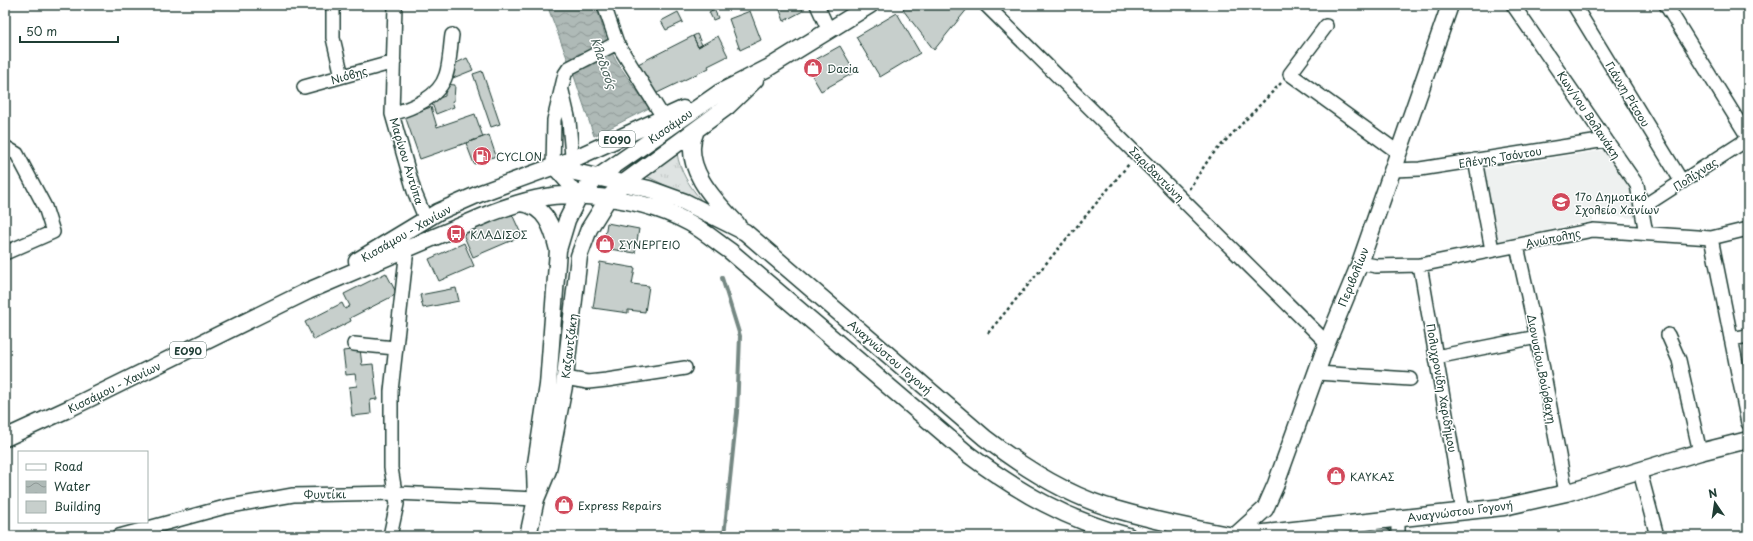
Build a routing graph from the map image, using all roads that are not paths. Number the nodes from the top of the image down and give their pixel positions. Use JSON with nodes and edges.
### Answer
{"nodes":[{"id":1,"x":333,"y":5,"type":"edge"},
{"id":2,"x":395,"y":5,"type":"edge"},
{"id":3,"x":604,"y":5,"type":"edge"},
{"id":4,"x":817,"y":5,"type":"edge"},
{"id":5,"x":870,"y":5,"type":"edge"},
{"id":6,"x":986,"y":5,"type":"edge"},
{"id":7,"x":1450,"y":5,"type":"edge"},
{"id":8,"x":1513,"y":5,"type":"edge"},
{"id":9,"x":1574,"y":5,"type":"edge"},
{"id":10,"x":1666,"y":5,"type":"edge"},
{"id":11,"x":1326,"y":26,"type":"dead end"},
{"id":12,"x":829,"y":31,"type":"junction"},
{"id":13,"x":452,"y":35,"type":"dead end"},
{"id":14,"x":613,"y":44,"type":"junction"},
{"id":15,"x":394,"y":62,"type":"junction"},
{"id":16,"x":768,"y":68,"type":"junction"},
{"id":17,"x":342,"y":76,"type":"junction"},
{"id":18,"x":304,"y":87,"type":"dead end"},
{"id":19,"x":561,"y":89,"type":"junction"},
{"id":20,"x":719,"y":93,"type":"junction"},
{"id":21,"x":392,"y":114,"type":"junction"},
{"id":22,"x":663,"y":117,"type":"junction"},
{"id":23,"x":696,"y":130,"type":"junction"},
{"id":24,"x":1748,"y":138,"type":"edge"},
{"id":25,"x":1606,"y":140,"type":"junction"},
{"id":26,"x":5,"y":147,"type":"edge"},
{"id":27,"x":1399,"y":153,"type":"junction"},
{"id":28,"x":1475,"y":160,"type":"junction"},
{"id":29,"x":573,"y":166,"type":"junction"},
{"id":30,"x":552,"y":167,"type":"junction"},
{"id":31,"x":1393,"y":170,"type":"junction"},
{"id":32,"x":598,"y":176,"type":"junction"},
{"id":33,"x":625,"y":182,"type":"junction"},
{"id":34,"x":1682,"y":182,"type":"junction"},
{"id":35,"x":579,"y":196,"type":"junction"},
{"id":36,"x":609,"y":197,"type":"junction"},
{"id":37,"x":519,"y":203,"type":"junction"},
{"id":38,"x":1641,"y":208,"type":"junction"},
{"id":39,"x":426,"y":220,"type":"junction"},
{"id":40,"x":1748,"y":228,"type":"edge"},
{"id":41,"x":745,"y":232,"type":"junction"},
{"id":42,"x":1646,"y":233,"type":"junction"},
{"id":43,"x":1710,"y":238,"type":"junction"},
{"id":44,"x":403,"y":242,"type":"junction"},
{"id":45,"x":1517,"y":246,"type":"junction"},
{"id":46,"x":558,"y":250,"type":"junction"},
{"id":47,"x":1492,"y":250,"type":"junction"},
{"id":48,"x":5,"y":253,"type":"edge"},
{"id":49,"x":1360,"y":263,"type":"junction"},
{"id":50,"x":1420,"y":265,"type":"junction"},
{"id":51,"x":1668,"y":335,"type":"dead end"},
{"id":52,"x":1748,"y":336,"type":"edge"},
{"id":53,"x":1537,"y":337,"type":"junction"},
{"id":54,"x":1731,"y":339,"type":"junction"},
{"id":55,"x":1327,"y":343,"type":"junction"},
{"id":56,"x":354,"y":344,"type":"dead end"},
{"id":57,"x":395,"y":348,"type":"junction"},
{"id":58,"x":1436,"y":357,"type":"junction"},
{"id":59,"x":685,"y":368,"type":"dead end"},
{"id":60,"x":1317,"y":373,"type":"junction"},
{"id":61,"x":565,"y":378,"type":"junction"},
{"id":62,"x":1410,"y":379,"type":"dead end"},
{"id":63,"x":1748,"y":423,"type":"edge"},
{"id":64,"x":5,"y":438,"type":"edge"},
{"id":65,"x":1748,"y":440,"type":"edge"},
{"id":66,"x":1700,"y":452,"type":"junction"},
{"id":67,"x":1640,"y":472,"type":"junction"},
{"id":68,"x":395,"y":493,"type":"junction"},
{"id":69,"x":1566,"y":493,"type":"junction"},
{"id":70,"x":536,"y":499,"type":"junction"},
{"id":71,"x":1463,"y":512,"type":"junction"},
{"id":72,"x":1398,"y":518,"type":"junction"},
{"id":73,"x":531,"y":535,"type":"edge"},
{"id":74,"x":119,"y":536,"type":"edge"},
{"id":75,"x":390,"y":536,"type":"edge"},
{"id":76,"x":1128,"y":536,"type":"edge"},
{"id":77,"x":1235,"y":536,"type":"edge"},
{"id":78,"x":1376,"y":536,"type":"edge"},
{"id":79,"x":1385,"y":536,"type":"edge"},
{"id":80,"x":1398,"y":536,"type":"edge"},
{"id":81,"x":1656,"y":536,"type":"edge"}],
"edges":[{"from":1,"to":17,"type":"street"},
{"from":2,"to":15,"type":"street","name":"Μαρίνου Αντύπα"},
{"from":3,"to":14,"type":"street"},
{"from":4,"to":12,"type":"street"},
{"from":5,"to":12,"type":"main road","name":"Κισσάμου","number":"ΕΟ90"},
{"from":6,"to":55,"type":"street","name":"Σαριδαντώνη"},
{"from":7,"to":27,"type":"main road","name":"Περιβολίων"},
{"from":8,"to":25,"type":"street","name":"Κων/νου Βολανάκη"},
{"from":9,"to":34,"type":"street","name":"Γιάννη Ρίτσου"},
{"from":10,"to":24,"type":"street"},
{"from":11,"to":27,"type":"street"},
{"from":12,"to":16,"type":"main road","name":"Κισσάμου","number":"ΕΟ90"},
{"from":13,"to":21,"type":"street"},
{"from":14,"to":19,"type":"street"},
{"from":14,"to":22,"type":"street"},
{"from":15,"to":17,"type":"street","name":"Νιόβης"},
{"from":15,"to":21,"type":"street","name":"Μαρίνου Αντύπα"},
{"from":16,"to":20,"type":"main road","name":"Κισσάμου","number":"ΕΟ90"},
{"from":16,"to":23,"type":"main road","name":"Κισσάμου","number":"ΕΟ90"},
{"from":17,"to":18,"type":"street","name":"Νιόβης"},
{"from":19,"to":29,"type":"street"},
{"from":19,"to":30,"type":"street"},
{"from":20,"to":22,"type":"main road","number":"ΕΟ90"},
{"from":20,"to":32,"type":"main road","name":"Κισσάμου","number":"ΕΟ90"},
{"from":21,"to":39,"type":"street","name":"Μαρίνου Αντύπα"},
{"from":22,"to":29,"type":"main road","number":"ΕΟ90"},
{"from":23,"to":33,"type":"main road","name":"Κισσάμου","number":"ΕΟ90"},
{"from":23,"to":41,"type":"main road"},
{"from":24,"to":34,"type":"street","name":"Πολίχνας"},
{"from":25,"to":28,"type":"street","name":"Ελένης Τσόντου"},
{"from":25,"to":38,"type":"street","name":"Κων/νου Βολανάκη"},
{"from":26,"to":48,"type":"street"},
{"from":27,"to":31,"type":"main road","name":"Περιβολίων"},
{"from":28,"to":31,"type":"street","name":"Ελένης Τσόντου"},
{"from":28,"to":47,"type":"street"},
{"from":29,"to":30,"type":"main road","number":"ΕΟ90"},
{"from":29,"to":32,"type":"main road","name":"Αναγνώστου Γογονή","number":"ΕΟ90"},
{"from":29,"to":35,"type":"street"},
{"from":30,"to":35,"type":"street"},
{"from":30,"to":39,"type":"main road","name":"Κισσάμου - Χανίων","number":"ΕΟ90"},
{"from":31,"to":49,"type":"main road","name":"Περιβολίων"},
{"from":32,"to":33,"type":"main road","name":"Αναγνώστου Γογονή","number":"ΕΟ90"},
{"from":32,"to":35,"type":"main road","name":"Κισσάμου","number":"ΕΟ90"},
{"from":33,"to":36,"type":"main road","name":"Κισσάμου","number":"ΕΟ90"},
{"from":33,"to":41,"type":"main road","name":"Αναγνώστου Γογονή"},
{"from":34,"to":38,"type":"street","name":"Πολίχνας"},
{"from":35,"to":36,"type":"main road","number":"ΕΟ90"},
{"from":35,"to":37,"type":"main road","name":"Κισσάμου - Χανίων","number":"ΕΟ90"},
{"from":35,"to":46,"type":"main road","name":"Καζαντζάκη"},
{"from":36,"to":61,"type":"main road","name":"Καζαντζάκη"},
{"from":36,"to":76,"type":"main road","name":"Αναγνώστου Γογονή"},
{"from":37,"to":44,"type":"main road","name":"Κισσάμου - Χανίων","number":"ΕΟ90"},
{"from":37,"to":46,"type":"main road"},
{"from":38,"to":42,"type":"street","name":"Κων/νου Βολανάκη"},
{"from":39,"to":44,"type":"main road","name":"Κισσάμου - Χανίων","number":"ΕΟ90"},
{"from":40,"to":43,"type":"street","name":"Ανώπολης"},
{"from":41,"to":77,"type":"main road","name":"Αναγνώστου Γογονή"},
{"from":42,"to":43,"type":"street","name":"Ανώπολης"},
{"from":42,"to":45,"type":"street","name":"Ανώπολης"},
{"from":43,"to":54,"type":"street"},
{"from":44,"to":57,"type":"street"},
{"from":44,"to":64,"type":"main road","name":"Κισσάμου - Χανίων","number":"ΕΟ90"},
{"from":45,"to":47,"type":"street","name":"Ανώπολης"},
{"from":45,"to":53,"type":"street","name":"Διονυσίου Βούρβαχη"},
{"from":46,"to":70,"type":"main road","name":"Καζαντζάκη"},
{"from":47,"to":50,"type":"street","name":"Ανώπολης"},
{"from":49,"to":50,"type":"street","name":"Ανώπολης"},
{"from":49,"to":55,"type":"main road","name":"Περιβολίων"},
{"from":50,"to":58,"type":"street","name":"Πολυχρονίδη Χαριδήμου"},
{"from":51,"to":66,"type":"street"},
{"from":52,"to":54,"type":"street"},
{"from":53,"to":58,"type":"street"},
{"from":53,"to":69,"type":"street","name":"Διονυσίου Βούρβαχη"},
{"from":54,"to":63,"type":"street"},
{"from":55,"to":60,"type":"main road","name":"Περιβολίων"},
{"from":56,"to":57,"type":"street"},
{"from":57,"to":68,"type":"street"},
{"from":58,"to":71,"type":"street","name":"Πολυχρονίδη Χαριδήμου"},
{"from":59,"to":61,"type":"street"},
{"from":60,"to":62,"type":"street"},
{"from":60,"to":77,"type":"main road","name":"Περιβολίων"},
{"from":61,"to":70,"type":"main road","name":"Καζαντζάκη"},
{"from":65,"to":66,"type":"main road","name":"Αναγνώστου Γογονή"},
{"from":66,"to":67,"type":"main road","name":"Αναγνώστου Γογονή"},
{"from":67,"to":69,"type":"main road","name":"Αναγνώστου Γογονή"},
{"from":67,"to":81,"type":"street"},
{"from":68,"to":70,"type":"street","name":"Φυντίκι"},
{"from":68,"to":74,"type":"street","name":"Φυντίκι"},
{"from":68,"to":75,"type":"street"},
{"from":69,"to":71,"type":"main road","name":"Αναγνώστου Γογονή"},
{"from":70,"to":73,"type":"main road","name":"Καζαντζάκη"},
{"from":71,"to":72,"type":"main road","name":"Αναγνώστου Γογονή"},
{"from":72,"to":77,"type":"main road","name":"Αναγνώστου Γογονή"},
{"from":72,"to":80,"type":"street"},
{"from":78,"to":79,"type":"street"}]}
